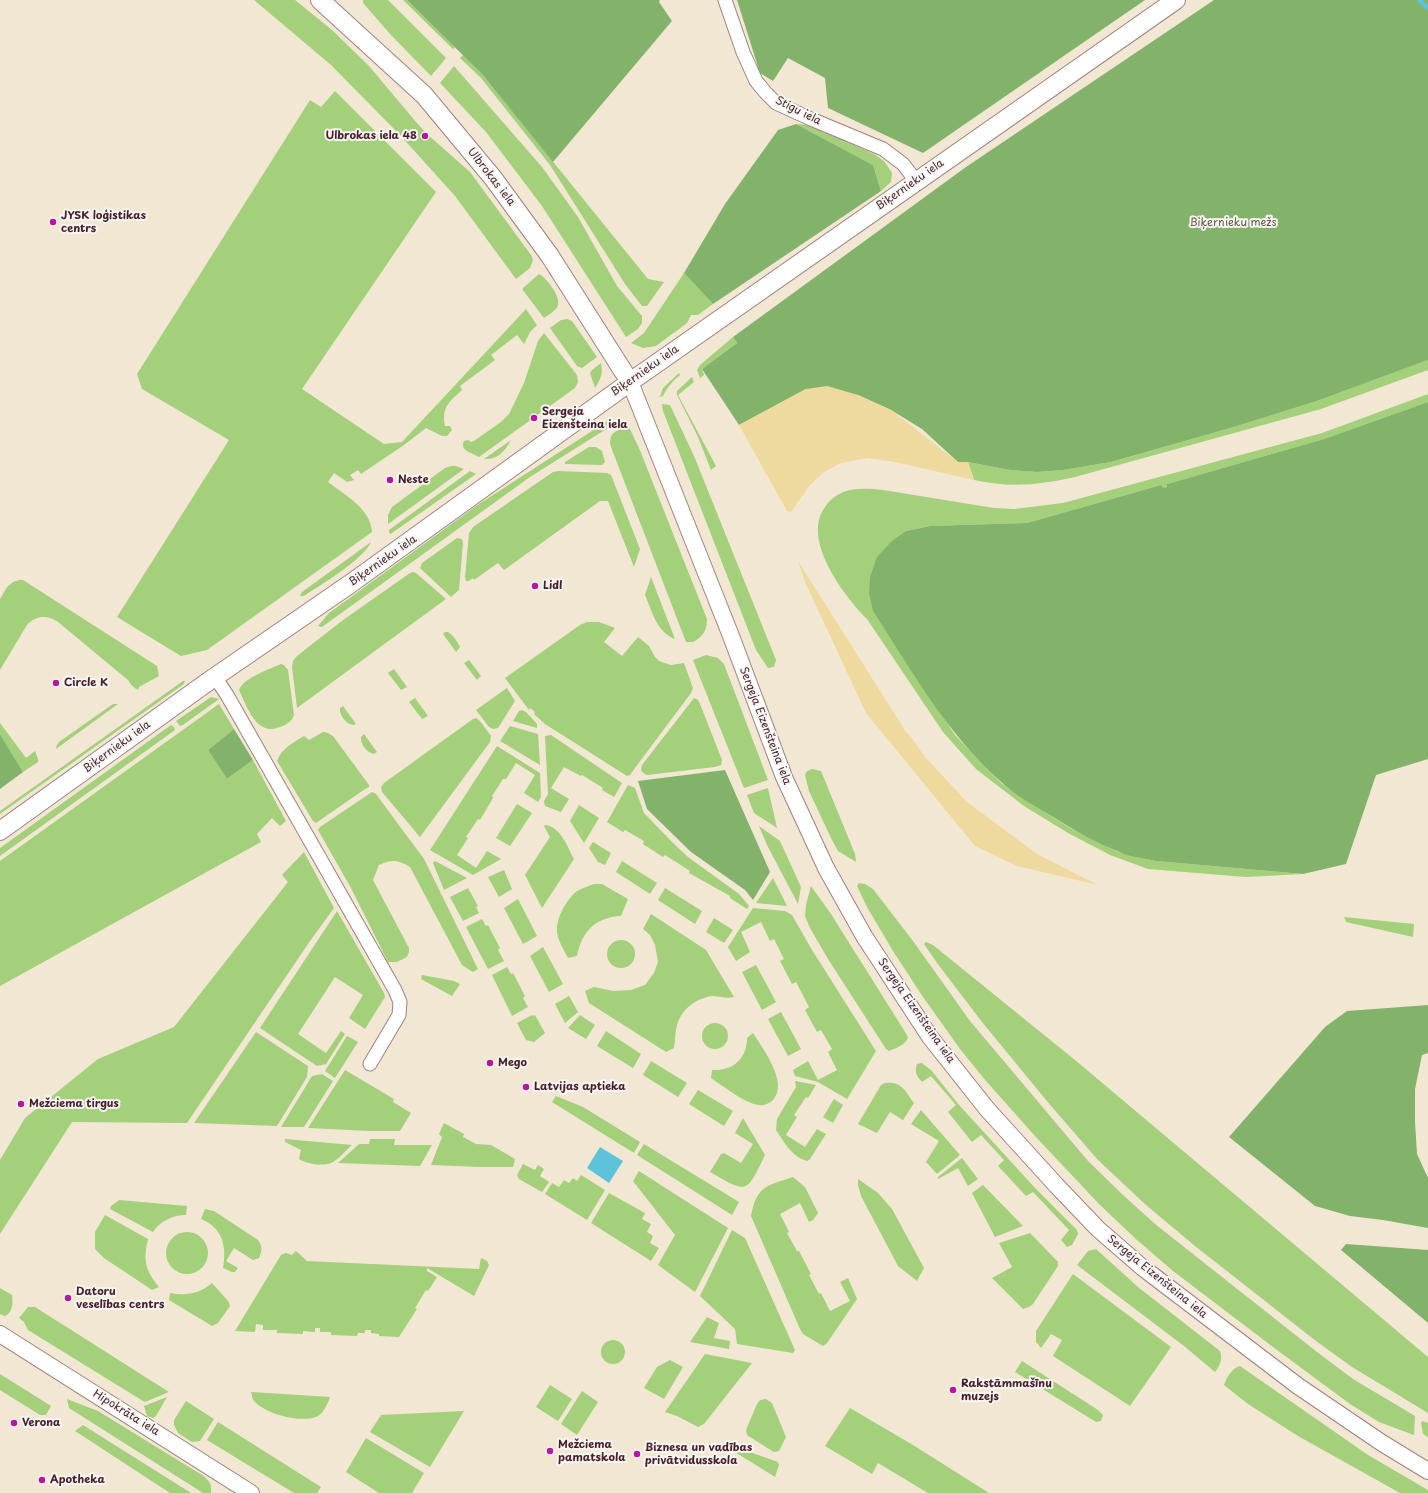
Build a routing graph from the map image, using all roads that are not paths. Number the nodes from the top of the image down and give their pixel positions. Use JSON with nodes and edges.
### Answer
{"nodes":[{"id":1,"x":320,"y":0,"type":"edge"},
{"id":2,"x":726,"y":0,"type":"edge"},
{"id":3,"x":1176,"y":0,"type":"edge"},
{"id":4,"x":916,"y":181,"type":"junction"},
{"id":5,"x":630,"y":382,"type":"junction"},
{"id":6,"x":215,"y":677,"type":"junction"},
{"id":7,"x":0,"y":831,"type":"edge"},
{"id":8,"x":370,"y":1064,"type":"dead end"},
{"id":9,"x":0,"y":1334,"type":"edge"},
{"id":10,"x":1428,"y":1471,"type":"edge"},
{"id":11,"x":252,"y":1493,"type":"edge"}],
"edges":[{"from":1,"to":5,"type":"main road","name":"Ulbrokas iela"},
{"from":2,"to":4,"type":"street","name":"Stigu iela"},
{"from":3,"to":4,"type":"main road","name":"Biķernieku iela"},
{"from":4,"to":5,"type":"main road","name":"Biķernieku iela"},
{"from":5,"to":6,"type":"main road","name":"Biķernieku iela"},
{"from":5,"to":10,"type":"street","name":"Sergeja Eizenšteina iela"},
{"from":6,"to":7,"type":"main road","name":"Biķernieku iela"},
{"from":6,"to":8,"type":"street"},
{"from":9,"to":11,"type":"street","name":"Hipokrāta iela"}]}
